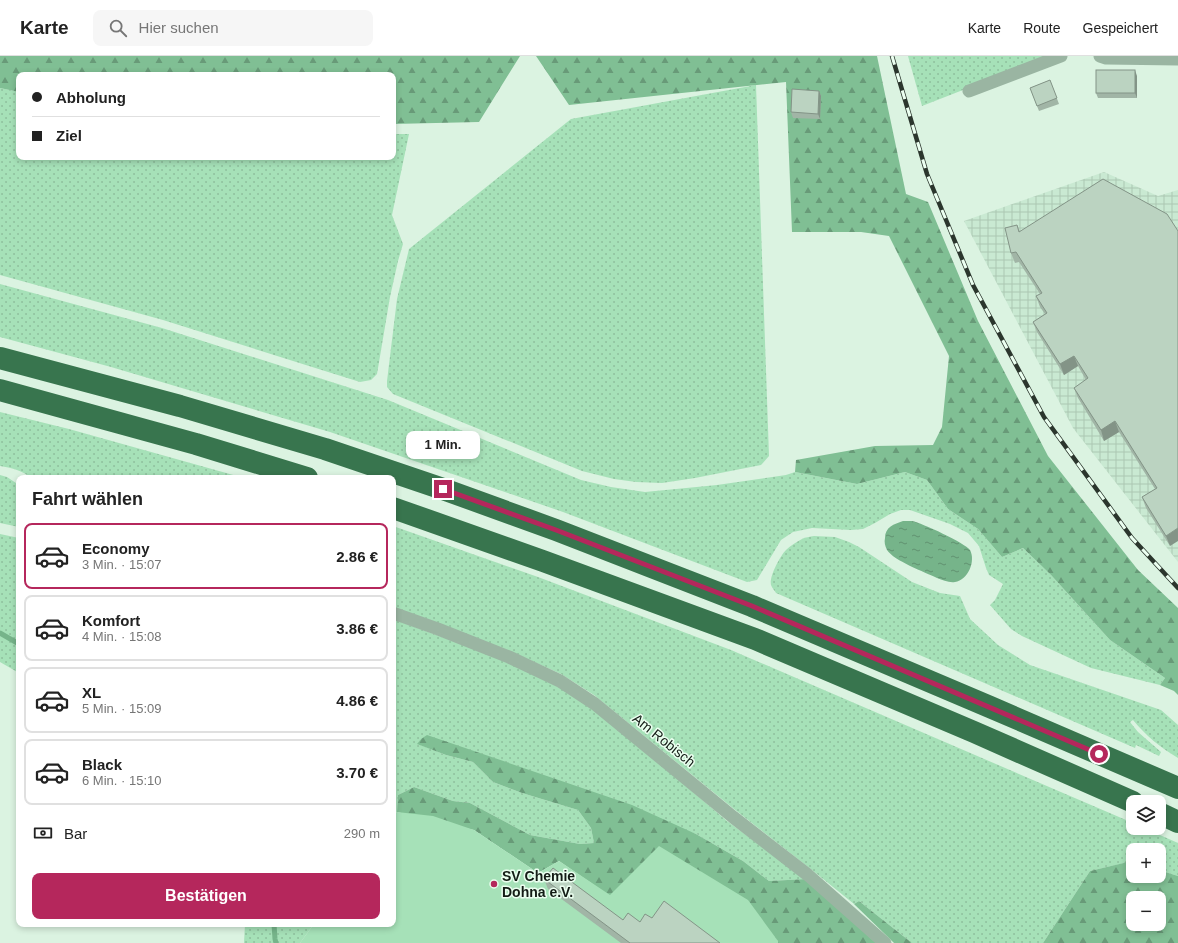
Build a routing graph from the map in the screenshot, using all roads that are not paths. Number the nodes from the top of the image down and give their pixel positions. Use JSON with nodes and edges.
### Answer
{"nodes":[{"id":1,"x":1061,"y":56,"type":"edge"},
{"id":2,"x":1100,"y":56,"type":"edge"},
{"id":3,"x":1178,"y":59,"type":"edge"},
{"id":4,"x":969,"y":91,"type":"dead end"},
{"id":5,"x":0,"y":358,"type":"edge"},
{"id":6,"x":0,"y":390,"type":"edge"},
{"id":7,"x":297,"y":475,"type":"edge"},
{"id":8,"x":396,"y":509,"type":"edge"},
{"id":9,"x":396,"y":614,"type":"edge"},
{"id":10,"x":1178,"y":788,"type":"edge"},
{"id":11,"x":1126,"y":799,"type":"edge"},
{"id":12,"x":1166,"y":816,"type":"edge"},
{"id":13,"x":1178,"y":822,"type":"edge"},
{"id":14,"x":885,"y":943,"type":"edge"}],
"edges":[{"from":1,"to":4,"type":"street"},
{"from":2,"to":3,"type":"street"},
{"from":5,"to":10,"type":"highway"},
{"from":6,"to":7,"type":"highway"},
{"from":8,"to":11,"type":"highway"},
{"from":9,"to":14,"type":"street","name":"Am Robisch"},
{"from":12,"to":13,"type":"highway"}]}
